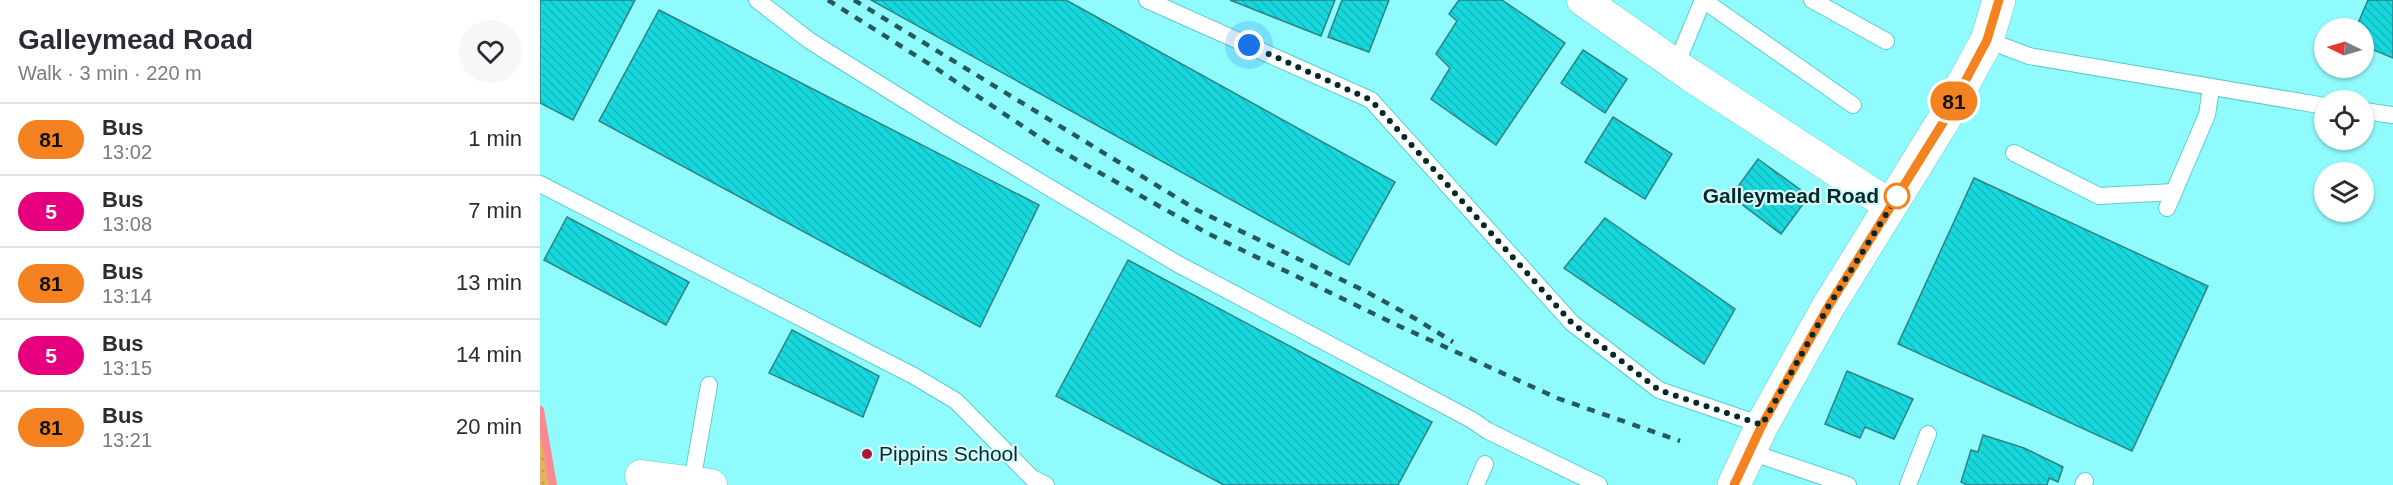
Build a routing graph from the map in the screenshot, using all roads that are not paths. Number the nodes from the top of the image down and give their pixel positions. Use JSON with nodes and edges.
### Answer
{"nodes":[{"id":1,"x":757,"y":0,"type":"edge"},
{"id":2,"x":1147,"y":0,"type":"edge"},
{"id":3,"x":1582,"y":0,"type":"edge"},
{"id":4,"x":1703,"y":0,"type":"edge"},
{"id":5,"x":1812,"y":0,"type":"edge"},
{"id":6,"x":1999,"y":0,"type":"edge"},
{"id":7,"x":1987,"y":40,"type":"junction"},
{"id":8,"x":1886,"y":41,"type":"dead end"},
{"id":9,"x":1676,"y":65,"type":"junction"},
{"id":10,"x":2211,"y":88,"type":"junction"},
{"id":11,"x":2314,"y":104,"type":"edge"},
{"id":12,"x":1853,"y":105,"type":"dead end"},
{"id":13,"x":2374,"y":112,"type":"edge"},
{"id":14,"x":2393,"y":115,"type":"edge"},
{"id":15,"x":2014,"y":153,"type":"dead end"},
{"id":16,"x":540,"y":184,"type":"edge"},
{"id":17,"x":2174,"y":192,"type":"junction"},
{"id":18,"x":1891,"y":206,"type":"junction"},
{"id":19,"x":2167,"y":208,"type":"dead end"},
{"id":20,"x":709,"y":385,"type":"dead end"},
{"id":21,"x":1928,"y":434,"type":"dead end"},
{"id":22,"x":1756,"y":439,"type":"junction"},
{"id":23,"x":1485,"y":464,"type":"dead end"},
{"id":24,"x":641,"y":476,"type":"dead end"},
{"id":25,"x":701,"y":484,"type":"edge"},
{"id":26,"x":1046,"y":485,"type":"edge"},
{"id":27,"x":1476,"y":485,"type":"edge"},
{"id":28,"x":1599,"y":485,"type":"edge"},
{"id":29,"x":1734,"y":485,"type":"edge"},
{"id":30,"x":1848,"y":485,"type":"edge"},
{"id":31,"x":1908,"y":485,"type":"edge"}],
"edges":[{"from":1,"to":28,"type":"lane"},
{"from":2,"to":22,"type":"lane"},
{"from":3,"to":9,"type":"street"},
{"from":4,"to":9,"type":"lane"},
{"from":4,"to":12,"type":"lane"},
{"from":5,"to":8,"type":"lane"},
{"from":6,"to":7,"type":"street"},
{"from":7,"to":10,"type":"lane"},
{"from":7,"to":18,"type":"street"},
{"from":9,"to":18,"type":"street"},
{"from":10,"to":11,"type":"lane"},
{"from":10,"to":17,"type":"lane"},
{"from":13,"to":14,"type":"lane"},
{"from":15,"to":17,"type":"lane"},
{"from":16,"to":26,"type":"lane"},
{"from":17,"to":19,"type":"lane"},
{"from":18,"to":22,"type":"street"},
{"from":20,"to":25,"type":"lane"},
{"from":21,"to":31,"type":"lane"},
{"from":22,"to":29,"type":"street"},
{"from":22,"to":30,"type":"lane"},
{"from":23,"to":27,"type":"lane"},
{"from":24,"to":25,"type":"street"}]}
